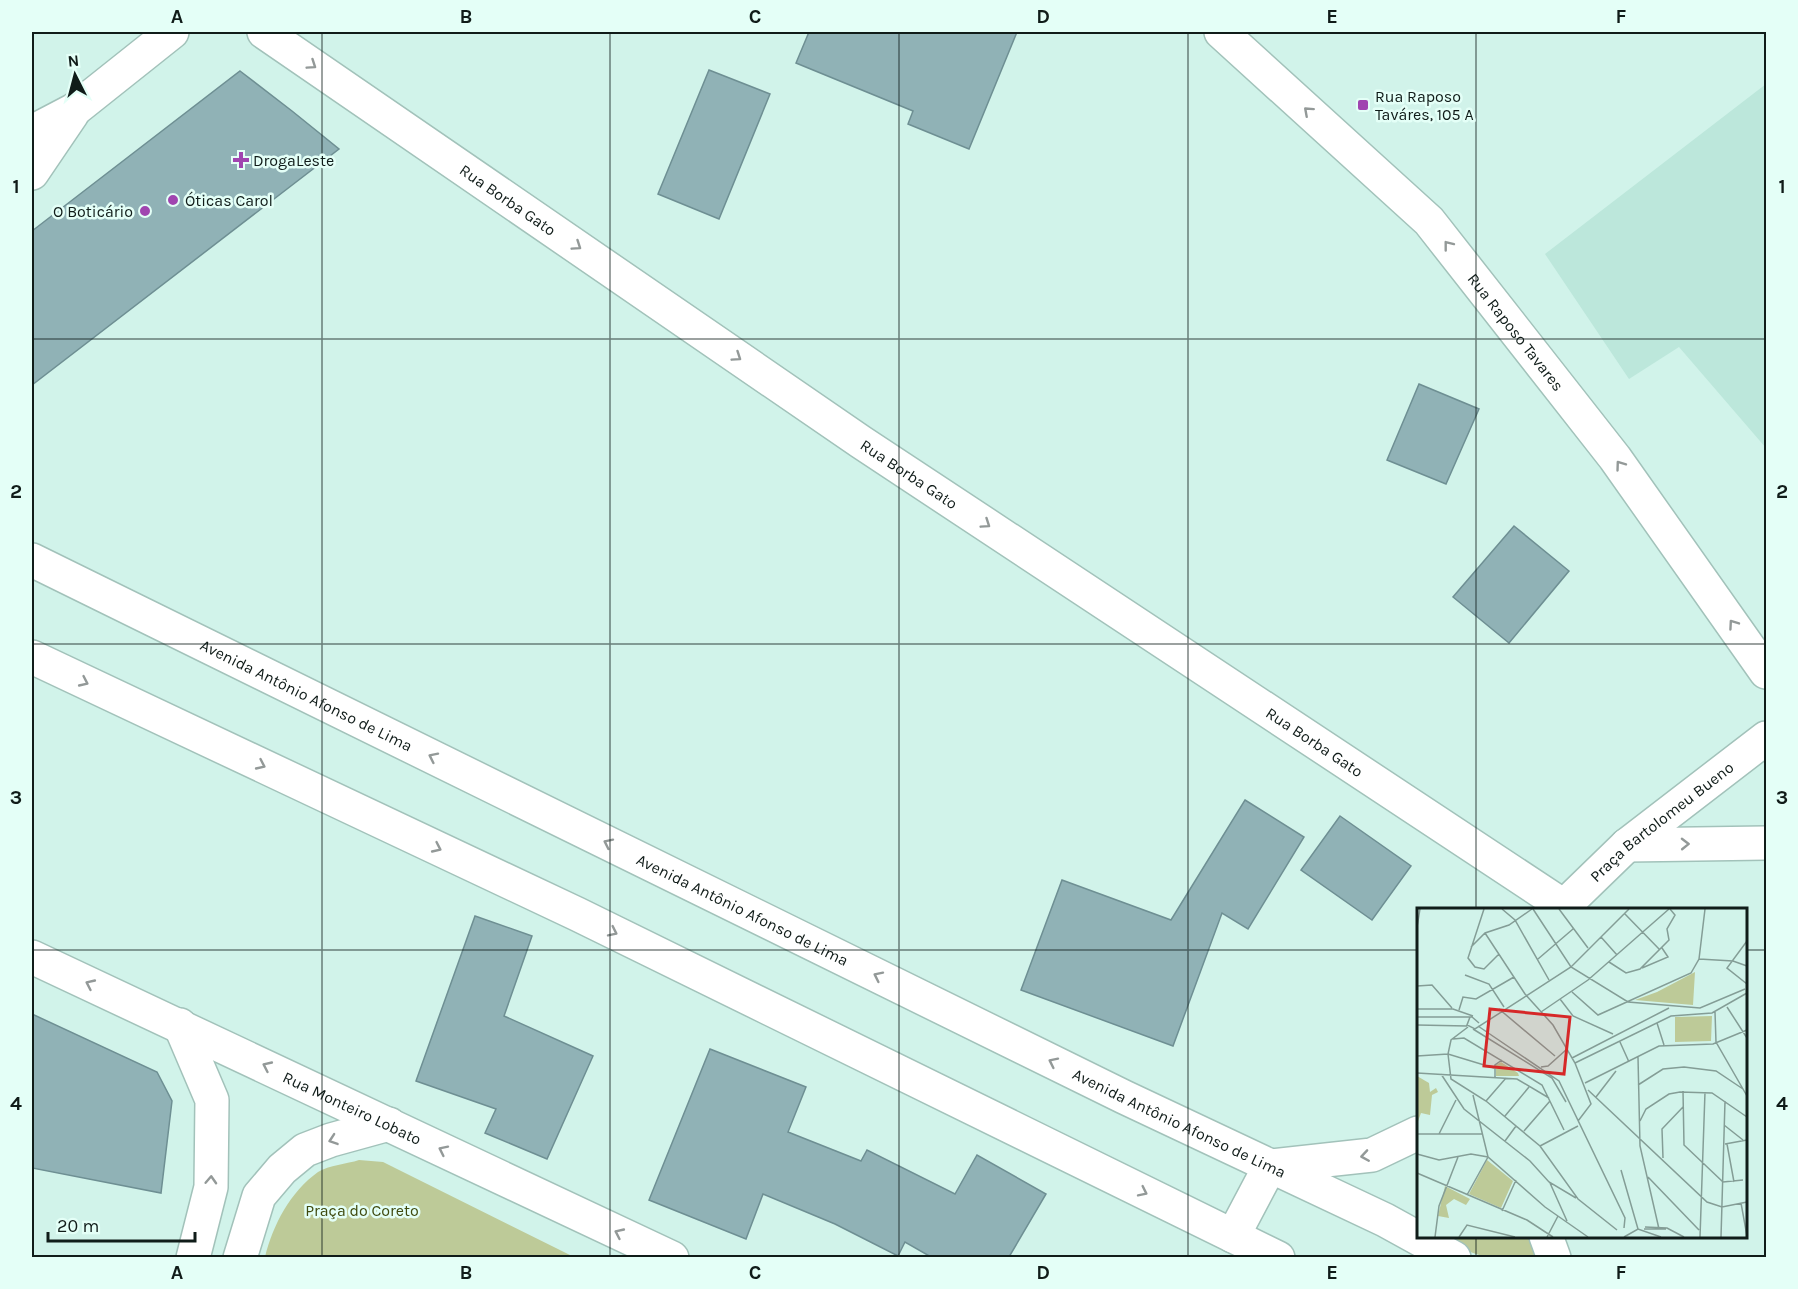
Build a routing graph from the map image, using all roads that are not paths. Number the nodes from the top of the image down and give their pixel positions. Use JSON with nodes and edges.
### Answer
{"nodes":[{"id":1,"x":172,"y":32,"type":"edge"},
{"id":2,"x":264,"y":32,"type":"edge"},
{"id":3,"x":1221,"y":32,"type":"edge"},
{"id":4,"x":74,"y":110,"type":"junction"},
{"id":5,"x":32,"y":132,"type":"edge"},
{"id":6,"x":32,"y":173,"type":"edge"},
{"id":7,"x":32,"y":560,"type":"edge"},
{"id":8,"x":32,"y":657,"type":"edge"},
{"id":9,"x":1767,"y":672,"type":"edge"},
{"id":10,"x":1767,"y":738,"type":"edge"},
{"id":11,"x":1767,"y":843,"type":"edge"},
{"id":12,"x":1627,"y":845,"type":"junction"},
{"id":13,"x":1561,"y":907,"type":"edge"},
{"id":14,"x":32,"y":957,"type":"edge"},
{"id":15,"x":180,"y":1025,"type":"junction"},
{"id":16,"x":389,"y":1124,"type":"junction"},
{"id":17,"x":1417,"y":1134,"type":"edge"},
{"id":18,"x":1270,"y":1166,"type":"junction"},
{"id":19,"x":1233,"y":1236,"type":"junction"},
{"id":20,"x":1417,"y":1237,"type":"edge"},
{"id":21,"x":1419,"y":1238,"type":"edge"},
{"id":22,"x":1547,"y":1238,"type":"edge"},
{"id":23,"x":193,"y":1257,"type":"edge"},
{"id":24,"x":240,"y":1257,"type":"edge"},
{"id":25,"x":672,"y":1257,"type":"edge"},
{"id":26,"x":1278,"y":1257,"type":"edge"},
{"id":27,"x":1454,"y":1257,"type":"edge"},
{"id":28,"x":1554,"y":1257,"type":"edge"}],
"edges":[{"from":1,"to":4,"type":"street"},
{"from":2,"to":13,"type":"street","name":"Rua Borba Gato","one_way":true},
{"from":9,"to":3,"type":"street","name":"Rua Raposo Tavares","one_way":true},
{"from":4,"to":5,"type":"street"},
{"from":4,"to":6,"type":"street"},
{"from":18,"to":7,"type":"street","name":"Avenida Antônio Afonso de Lima","one_way":true},
{"from":8,"to":19,"type":"street","one_way":true},
{"from":10,"to":12,"type":"street","name":"Praça Bartolomeu Bueno"},
{"from":12,"to":11,"type":"street","one_way":true},
{"from":12,"to":13,"type":"street","name":"Praça Bartolomeu Bueno"},
{"from":15,"to":14,"type":"street","name":"Rua Monteiro Lobato","one_way":true},
{"from":16,"to":15,"type":"street","name":"Rua Monteiro Lobato","one_way":true},
{"from":23,"to":15,"type":"street","one_way":true},
{"from":16,"to":24,"type":"street","one_way":true},
{"from":25,"to":16,"type":"street","name":"Rua Monteiro Lobato","one_way":true},
{"from":17,"to":18,"type":"street","one_way":true},
{"from":18,"to":19,"type":"street"},
{"from":18,"to":20,"type":"street","name":"Avenida Antônio Afonso de Lima"},
{"from":19,"to":26,"type":"street"},
{"from":21,"to":27,"type":"street","name":"Avenida Antônio Afonso de Lima"},
{"from":22,"to":28,"type":"street"}]}
